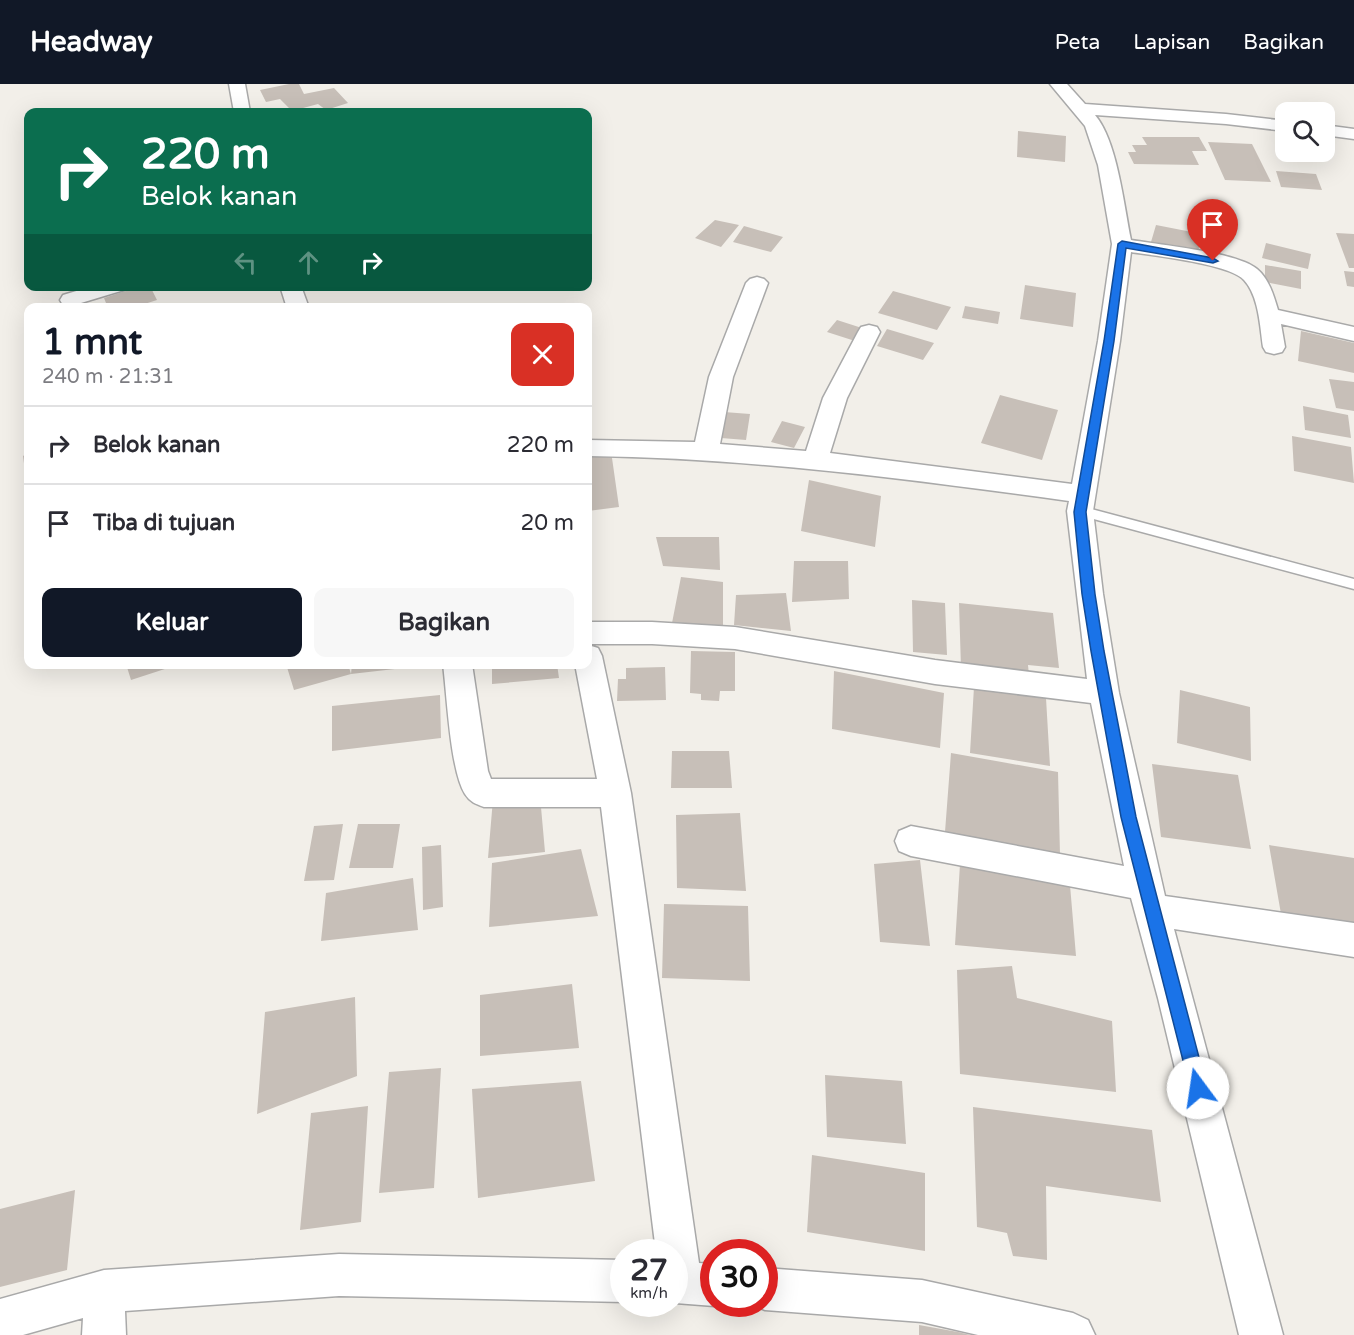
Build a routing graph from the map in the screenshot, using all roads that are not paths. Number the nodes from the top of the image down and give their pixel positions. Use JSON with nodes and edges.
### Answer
{"nodes":[{"id":1,"x":237,"y":84,"type":"edge"},
{"id":2,"x":1058,"y":84,"type":"edge"},
{"id":3,"x":241,"y":108,"type":"edge"},
{"id":4,"x":1082,"y":109,"type":"junction"},
{"id":5,"x":1275,"y":125,"type":"edge"},
{"id":6,"x":1335,"y":131,"type":"edge"},
{"id":7,"x":1354,"y":134,"type":"edge"},
{"id":8,"x":1122,"y":244,"type":"junction"},
{"id":9,"x":756,"y":283,"type":"dead end"},
{"id":10,"x":101,"y":291,"type":"edge"},
{"id":11,"x":71,"y":300,"type":"dead end"},
{"id":12,"x":1269,"y":314,"type":"junction"},
{"id":13,"x":869,"y":332,"type":"dead end"},
{"id":14,"x":1354,"y":334,"type":"edge"},
{"id":15,"x":1274,"y":347,"type":"dead end"},
{"id":16,"x":592,"y":448,"type":"edge"},
{"id":17,"x":706,"y":450,"type":"junction"},
{"id":18,"x":815,"y":460,"type":"junction"},
{"id":19,"x":1081,"y":503,"type":"junction"},
{"id":20,"x":1354,"y":584,"type":"edge"},
{"id":21,"x":592,"y":633,"type":"edge"},
{"id":22,"x":459,"y":669,"type":"edge"},
{"id":23,"x":591,"y":669,"type":"edge"},
{"id":24,"x":1104,"y":693,"type":"junction"},
{"id":25,"x":615,"y":793,"type":"junction"},
{"id":26,"x":911,"y":840,"type":"dead end"},
{"id":27,"x":1148,"y":898,"type":"junction"},
{"id":28,"x":1354,"y":940,"type":"edge"},
{"id":29,"x":610,"y":1281,"type":"edge"},
{"id":30,"x":690,"y":1283,"type":"edge"},
{"id":31,"x":778,"y":1290,"type":"edge"},
{"id":32,"x":104,"y":1292,"type":"junction"},
{"id":33,"x":0,"y":1320,"type":"edge"},
{"id":34,"x":104,"y":1335,"type":"edge"},
{"id":35,"x":1073,"y":1335,"type":"edge"},
{"id":36,"x":1261,"y":1335,"type":"edge"}],
"edges":[{"from":1,"to":3,"type":"street"},
{"from":2,"to":4,"type":"street"},
{"from":4,"to":5,"type":"street"},
{"from":4,"to":8,"type":"street"},
{"from":6,"to":7,"type":"street"},
{"from":8,"to":12,"type":"street"},
{"from":8,"to":19,"type":"street"},
{"from":9,"to":17,"type":"street"},
{"from":10,"to":11,"type":"street"},
{"from":12,"to":14,"type":"street"},
{"from":12,"to":15,"type":"street"},
{"from":13,"to":18,"type":"street"},
{"from":16,"to":17,"type":"street"},
{"from":17,"to":18,"type":"street"},
{"from":18,"to":19,"type":"street"},
{"from":19,"to":20,"type":"lane"},
{"from":19,"to":24,"type":"street"},
{"from":21,"to":24,"type":"street"},
{"from":22,"to":25,"type":"street"},
{"from":23,"to":25,"type":"street"},
{"from":24,"to":27,"type":"street"},
{"from":25,"to":30,"type":"street"},
{"from":26,"to":27,"type":"street"},
{"from":27,"to":28,"type":"street"},
{"from":27,"to":36,"type":"street"},
{"from":29,"to":32,"type":"street"},
{"from":31,"to":35,"type":"street"},
{"from":32,"to":33,"type":"street"},
{"from":32,"to":34,"type":"street"}]}
